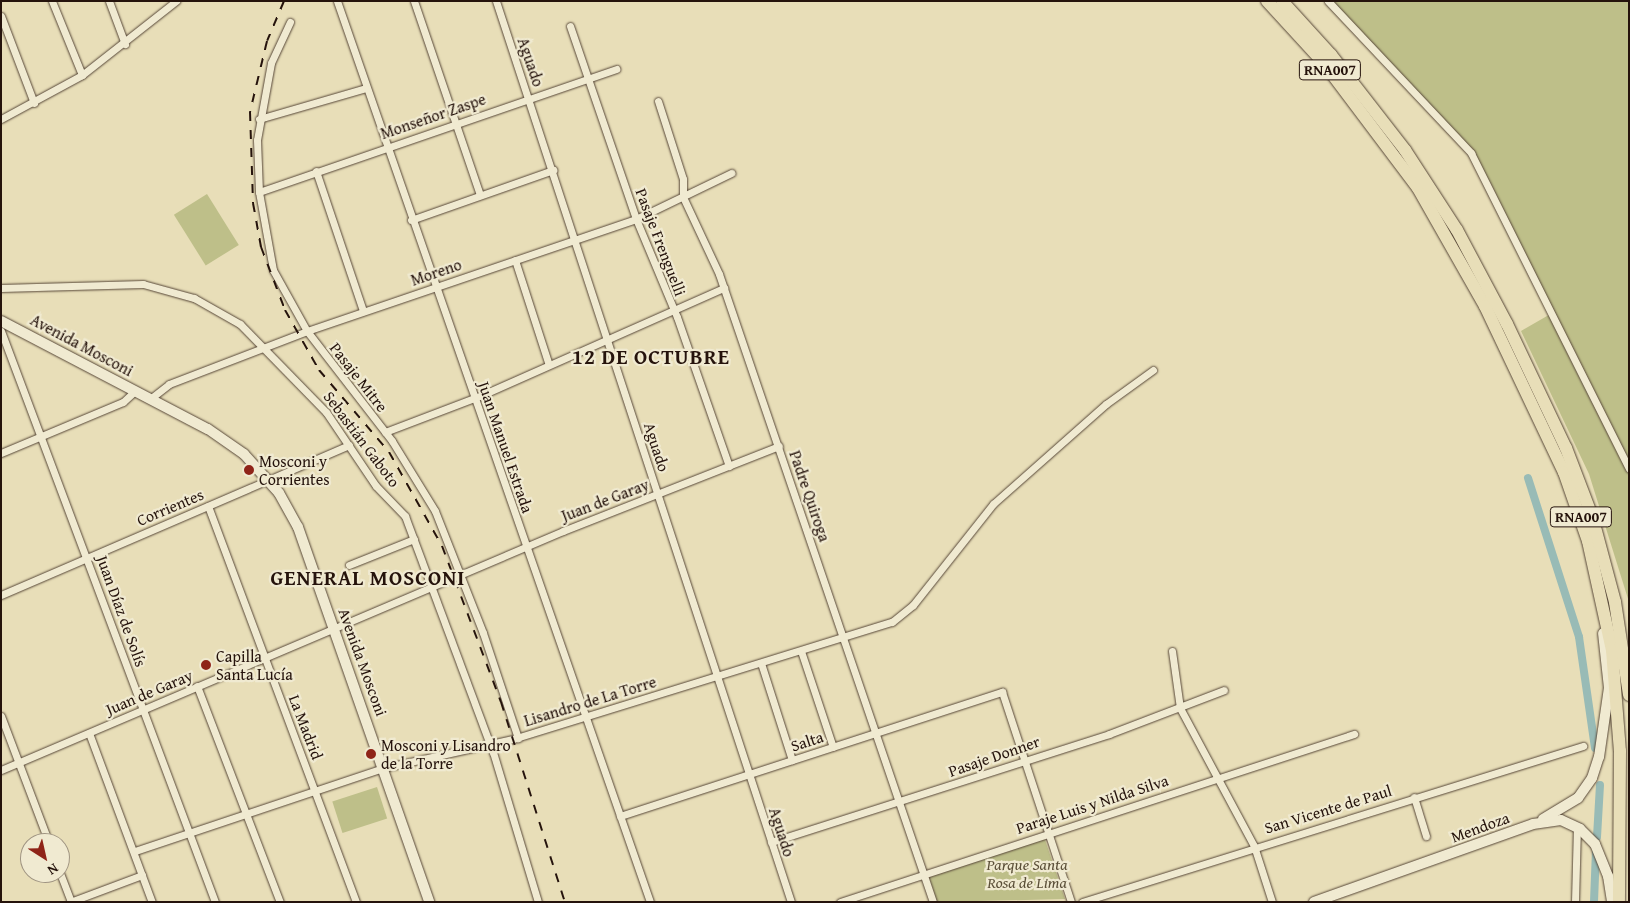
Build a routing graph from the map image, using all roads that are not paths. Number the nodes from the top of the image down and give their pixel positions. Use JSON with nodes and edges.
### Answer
{"nodes":[{"id":1,"x":52,"y":1,"type":"edge"},
{"id":2,"x":109,"y":1,"type":"edge"},
{"id":3,"x":176,"y":1,"type":"edge"},
{"id":4,"x":337,"y":1,"type":"edge"},
{"id":5,"x":414,"y":1,"type":"edge"},
{"id":6,"x":496,"y":1,"type":"edge"},
{"id":7,"x":1267,"y":1,"type":"edge"},
{"id":8,"x":1282,"y":1,"type":"edge"},
{"id":9,"x":1328,"y":1,"type":"edge"},
{"id":10,"x":168,"y":4,"type":"edge"},
{"id":11,"x":1,"y":16,"type":"edge"},
{"id":12,"x":290,"y":22,"type":"dead end"},
{"id":13,"x":570,"y":26,"type":"dead end"},
{"id":14,"x":125,"y":44,"type":"junction"},
{"id":15,"x":616,"y":69,"type":"dead end"},
{"id":16,"x":82,"y":75,"type":"junction"},
{"id":17,"x":588,"y":78,"type":"junction"},
{"id":18,"x":366,"y":88,"type":"junction"},
{"id":19,"x":529,"y":97,"type":"junction"},
{"id":20,"x":658,"y":101,"type":"dead end"},
{"id":21,"x":34,"y":103,"type":"junction"},
{"id":22,"x":2,"y":116,"type":"edge"},
{"id":23,"x":258,"y":120,"type":"junction"},
{"id":24,"x":455,"y":123,"type":"junction"},
{"id":25,"x":1392,"y":141,"type":"junction"},
{"id":26,"x":386,"y":147,"type":"junction"},
{"id":27,"x":1411,"y":167,"type":"junction"},
{"id":28,"x":553,"y":170,"type":"junction"},
{"id":29,"x":316,"y":171,"type":"junction"},
{"id":30,"x":732,"y":173,"type":"dead end"},
{"id":31,"x":259,"y":192,"type":"junction"},
{"id":32,"x":480,"y":195,"type":"junction"},
{"id":33,"x":683,"y":197,"type":"junction"},
{"id":34,"x":636,"y":218,"type":"junction"},
{"id":35,"x":411,"y":220,"type":"junction"},
{"id":36,"x":575,"y":240,"type":"junction"},
{"id":37,"x":515,"y":260,"type":"junction"},
{"id":38,"x":436,"y":287,"type":"junction"},
{"id":39,"x":1,"y":288,"type":"edge"},
{"id":40,"x":724,"y":288,"type":"junction"},
{"id":41,"x":673,"y":310,"type":"junction"},
{"id":42,"x":363,"y":312,"type":"junction"},
{"id":43,"x":1,"y":321,"type":"edge"},
{"id":44,"x":1,"y":331,"type":"edge"},
{"id":45,"x":307,"y":331,"type":"junction"},
{"id":46,"x":608,"y":340,"type":"junction"},
{"id":47,"x":263,"y":348,"type":"junction"},
{"id":48,"x":550,"y":365,"type":"junction"},
{"id":49,"x":1152,"y":370,"type":"dead end"},
{"id":50,"x":135,"y":391,"type":"junction"},
{"id":51,"x":473,"y":397,"type":"junction"},
{"id":52,"x":150,"y":399,"type":"junction"},
{"id":53,"x":385,"y":432,"type":"junction"},
{"id":54,"x":40,"y":436,"type":"junction"},
{"id":55,"x":349,"y":445,"type":"junction"},
{"id":56,"x":779,"y":446,"type":"junction"},
{"id":57,"x":1,"y":453,"type":"edge"},
{"id":58,"x":728,"y":466,"type":"junction"},
{"id":59,"x":1629,"y":469,"type":"edge"},
{"id":60,"x":269,"y":480,"type":"junction"},
{"id":61,"x":658,"y":494,"type":"junction"},
{"id":62,"x":208,"y":506,"type":"junction"},
{"id":63,"x":414,"y":539,"type":"junction"},
{"id":64,"x":527,"y":547,"type":"junction"},
{"id":65,"x":87,"y":558,"type":"junction"},
{"id":66,"x":349,"y":565,"type":"dead end"},
{"id":67,"x":461,"y":575,"type":"junction"},
{"id":68,"x":1599,"y":582,"type":"junction"},
{"id":69,"x":433,"y":586,"type":"junction"},
{"id":70,"x":1,"y":595,"type":"edge"},
{"id":71,"x":335,"y":628,"type":"junction"},
{"id":72,"x":843,"y":639,"type":"junction"},
{"id":73,"x":802,"y":651,"type":"junction"},
{"id":74,"x":1172,"y":651,"type":"dead end"},
{"id":75,"x":264,"y":658,"type":"junction"},
{"id":76,"x":761,"y":663,"type":"junction"},
{"id":77,"x":717,"y":676,"type":"junction"},
{"id":78,"x":197,"y":686,"type":"junction"},
{"id":79,"x":1224,"y":690,"type":"dead end"},
{"id":80,"x":1629,"y":695,"type":"edge"},
{"id":81,"x":1180,"y":708,"type":"junction"},
{"id":82,"x":144,"y":710,"type":"junction"},
{"id":83,"x":1,"y":716,"type":"edge"},
{"id":84,"x":585,"y":718,"type":"junction"},
{"id":85,"x":89,"y":733,"type":"junction"},
{"id":86,"x":876,"y":734,"type":"junction"},
{"id":87,"x":1354,"y":734,"type":"dead end"},
{"id":88,"x":518,"y":738,"type":"junction"},
{"id":89,"x":489,"y":743,"type":"junction"},
{"id":90,"x":1583,"y":746,"type":"dead end"},
{"id":91,"x":834,"y":747,"type":"junction"},
{"id":92,"x":792,"y":760,"type":"junction"},
{"id":93,"x":1024,"y":760,"type":"junction"},
{"id":94,"x":19,"y":763,"type":"junction"},
{"id":95,"x":383,"y":768,"type":"junction"},
{"id":96,"x":1,"y":770,"type":"edge"},
{"id":97,"x":749,"y":775,"type":"junction"},
{"id":98,"x":1219,"y":778,"type":"junction"},
{"id":99,"x":315,"y":790,"type":"junction"},
{"id":100,"x":1414,"y":797,"type":"junction"},
{"id":101,"x":899,"y":803,"type":"junction"},
{"id":102,"x":248,"y":813,"type":"junction"},
{"id":103,"x":620,"y":816,"type":"junction"},
{"id":104,"x":1533,"y":824,"type":"junction"},
{"id":105,"x":1577,"y":827,"type":"junction"},
{"id":106,"x":1048,"y":832,"type":"junction"},
{"id":107,"x":45,"y":833,"type":"edge"},
{"id":108,"x":190,"y":833,"type":"junction"},
{"id":109,"x":1426,"y":836,"type":"dead end"},
{"id":110,"x":771,"y":842,"type":"junction"},
{"id":111,"x":1254,"y":846,"type":"junction"},
{"id":112,"x":135,"y":851,"type":"junction"},
{"id":113,"x":923,"y":873,"type":"junction"},
{"id":114,"x":142,"y":875,"type":"junction"},
{"id":115,"x":63,"y":883,"type":"edge"},
{"id":116,"x":70,"y":902,"type":"edge"},
{"id":117,"x":152,"y":902,"type":"edge"},
{"id":118,"x":215,"y":902,"type":"edge"},
{"id":119,"x":280,"y":902,"type":"edge"},
{"id":120,"x":356,"y":902,"type":"edge"},
{"id":121,"x":429,"y":902,"type":"edge"},
{"id":122,"x":538,"y":902,"type":"edge"},
{"id":123,"x":650,"y":902,"type":"edge"},
{"id":124,"x":790,"y":902,"type":"edge"},
{"id":125,"x":840,"y":902,"type":"edge"},
{"id":126,"x":933,"y":902,"type":"edge"},
{"id":127,"x":1071,"y":902,"type":"edge"},
{"id":128,"x":1082,"y":902,"type":"edge"},
{"id":129,"x":1272,"y":902,"type":"edge"},
{"id":130,"x":1314,"y":902,"type":"edge"},
{"id":131,"x":1575,"y":902,"type":"edge"},
{"id":132,"x":1612,"y":902,"type":"edge"},
{"id":133,"x":1619,"y":902,"type":"edge"}],
"edges":[{"from":1,"to":16,"type":"street"},
{"from":2,"to":14,"type":"street"},
{"from":3,"to":10,"type":"street"},
{"from":4,"to":18,"type":"street","name":"Juan Manuel Estrada"},
{"from":5,"to":24,"type":"street"},
{"from":6,"to":19,"type":"street","name":"Aguado"},
{"from":7,"to":25,"type":"highway","number":"RNA007"},
{"from":8,"to":25,"type":"highway","number":"RNA007"},
{"from":9,"to":59,"type":"street"},
{"from":10,"to":14,"type":"street"},
{"from":11,"to":21,"type":"street"},
{"from":12,"to":23,"type":"street","name":"Pasaje Mitre"},
{"from":13,"to":17,"type":"street","name":"Pasaje Frenguelli"},
{"from":14,"to":16,"type":"street"},
{"from":15,"to":17,"type":"street","name":"Monseñor Zaspe"},
{"from":16,"to":21,"type":"street"},
{"from":17,"to":19,"type":"street","name":"Monseñor Zaspe"},
{"from":17,"to":34,"type":"street","name":"Pasaje Frenguelli"},
{"from":18,"to":23,"type":"street"},
{"from":18,"to":26,"type":"street","name":"Juan Manuel Estrada"},
{"from":19,"to":24,"type":"street","name":"Monseñor Zaspe"},
{"from":19,"to":28,"type":"street","name":"Aguado"},
{"from":20,"to":33,"type":"street","name":"Padre Quiroga"},
{"from":21,"to":22,"type":"street"},
{"from":23,"to":31,"type":"street","name":"Pasaje Mitre"},
{"from":24,"to":26,"type":"street","name":"Monseñor Zaspe"},
{"from":24,"to":32,"type":"street"},
{"from":25,"to":27,"type":"highway","number":"RNA007"},
{"from":26,"to":29,"type":"street","name":"Monseñor Zaspe"},
{"from":26,"to":35,"type":"street","name":"Juan Manuel Estrada"},
{"from":27,"to":68,"type":"highway","number":"RNA007"},
{"from":27,"to":80,"type":"highway","number":"RNA007"},
{"from":28,"to":32,"type":"street"},
{"from":28,"to":36,"type":"street","name":"Aguado"},
{"from":29,"to":31,"type":"street","name":"Monseñor Zaspe"},
{"from":29,"to":42,"type":"street"},
{"from":30,"to":33,"type":"street","name":"Moreno"},
{"from":31,"to":45,"type":"street","name":"Pasaje Mitre"},
{"from":32,"to":35,"type":"street"},
{"from":33,"to":34,"type":"street","name":"Moreno"},
{"from":33,"to":40,"type":"street","name":"Padre Quiroga"},
{"from":34,"to":36,"type":"street","name":"Moreno"},
{"from":34,"to":41,"type":"street","name":"Pasaje Frenguelli"},
{"from":35,"to":38,"type":"street","name":"Juan Manuel Estrada"},
{"from":36,"to":37,"type":"street","name":"Moreno"},
{"from":36,"to":46,"type":"street","name":"Aguado"},
{"from":37,"to":38,"type":"street","name":"Moreno"},
{"from":37,"to":48,"type":"street"},
{"from":38,"to":42,"type":"street","name":"Moreno"},
{"from":38,"to":51,"type":"street","name":"Juan Manuel Estrada"},
{"from":39,"to":47,"type":"street","name":"Sebastián Gaboto"},
{"from":40,"to":41,"type":"street"},
{"from":40,"to":56,"type":"street","name":"Padre Quiroga"},
{"from":41,"to":46,"type":"street"},
{"from":41,"to":58,"type":"street","name":"Pasaje Frenguelli"},
{"from":42,"to":45,"type":"street","name":"Moreno"},
{"from":43,"to":50,"type":"street","name":"Avenida Mosconi"},
{"from":44,"to":54,"type":"street","name":"Juan Díaz de Solís"},
{"from":45,"to":47,"type":"street","name":"Moreno"},
{"from":45,"to":53,"type":"street","name":"Pasaje Mitre"},
{"from":46,"to":48,"type":"street"},
{"from":46,"to":61,"type":"street","name":"Aguado"},
{"from":47,"to":52,"type":"street","name":"Moreno"},
{"from":47,"to":55,"type":"street","name":"Sebastián Gaboto"},
{"from":48,"to":51,"type":"street"},
{"from":49,"to":72,"type":"street","name":"Lisandro de La Torre"},
{"from":50,"to":52,"type":"street","name":"Avenida Mosconi"},
{"from":50,"to":54,"type":"street"},
{"from":51,"to":53,"type":"street"},
{"from":51,"to":64,"type":"street","name":"Juan Manuel Estrada"},
{"from":52,"to":60,"type":"street","name":"Avenida Mosconi"},
{"from":53,"to":67,"type":"street","name":"Pasaje Mitre"},
{"from":54,"to":57,"type":"street"},
{"from":54,"to":65,"type":"street","name":"Juan Díaz de Solís"},
{"from":55,"to":60,"type":"street","name":"Corrientes"},
{"from":55,"to":63,"type":"street","name":"Sebastián Gaboto"},
{"from":56,"to":58,"type":"street","name":"Juan de Garay"},
{"from":56,"to":72,"type":"street","name":"Padre Quiroga"},
{"from":58,"to":61,"type":"street","name":"Juan de Garay"},
{"from":60,"to":62,"type":"street","name":"Corrientes"},
{"from":60,"to":71,"type":"street","name":"Avenida Mosconi"},
{"from":61,"to":64,"type":"street","name":"Juan de Garay"},
{"from":61,"to":77,"type":"street","name":"Aguado"},
{"from":62,"to":65,"type":"street","name":"Corrientes"},
{"from":62,"to":75,"type":"street","name":"La Madrid"},
{"from":63,"to":66,"type":"street"},
{"from":63,"to":69,"type":"street","name":"Sebastián Gaboto"},
{"from":64,"to":67,"type":"street","name":"Juan de Garay"},
{"from":64,"to":84,"type":"street","name":"Juan Manuel Estrada"},
{"from":65,"to":70,"type":"street","name":"Corrientes"},
{"from":65,"to":82,"type":"street","name":"Juan Díaz de Solís"},
{"from":67,"to":69,"type":"street","name":"Juan de Garay"},
{"from":67,"to":88,"type":"street","name":"Pasaje Mitre"},
{"from":68,"to":104,"type":"street"},
{"from":68,"to":133,"type":"highway","number":"RNA007"},
{"from":69,"to":71,"type":"street","name":"Juan de Garay"},
{"from":69,"to":89,"type":"street","name":"Sebastián Gaboto"},
{"from":71,"to":75,"type":"street","name":"Juan de Garay"},
{"from":71,"to":95,"type":"street","name":"Avenida Mosconi"},
{"from":72,"to":73,"type":"street","name":"Lisandro de La Torre"},
{"from":72,"to":86,"type":"street","name":"Padre Quiroga"},
{"from":73,"to":76,"type":"street","name":"Lisandro de La Torre"},
{"from":73,"to":91,"type":"street"},
{"from":74,"to":81,"type":"street"},
{"from":75,"to":78,"type":"street","name":"Juan de Garay"},
{"from":75,"to":99,"type":"street","name":"La Madrid"},
{"from":76,"to":77,"type":"street","name":"Lisandro de La Torre"},
{"from":76,"to":92,"type":"street"},
{"from":77,"to":84,"type":"street","name":"Lisandro de La Torre"},
{"from":77,"to":97,"type":"street","name":"Aguado"},
{"from":78,"to":82,"type":"street","name":"Juan de Garay"},
{"from":78,"to":102,"type":"street"},
{"from":79,"to":81,"type":"street","name":"Pasaje Donner"},
{"from":81,"to":93,"type":"street","name":"Pasaje Donner"},
{"from":81,"to":98,"type":"street"},
{"from":82,"to":85,"type":"street","name":"Juan de Garay"},
{"from":82,"to":108,"type":"street","name":"Juan Díaz de Solís"},
{"from":83,"to":94,"type":"street"},
{"from":84,"to":88,"type":"street","name":"Lisandro de La Torre"},
{"from":84,"to":103,"type":"street","name":"Juan Manuel Estrada"},
{"from":85,"to":94,"type":"street","name":"Juan de Garay"},
{"from":85,"to":112,"type":"street"},
{"from":86,"to":91,"type":"street","name":"Salta"},
{"from":86,"to":93,"type":"street","name":"Salta"},
{"from":86,"to":101,"type":"street","name":"Padre Quiroga"},
{"from":87,"to":98,"type":"street","name":"Paraje Luis y Nilda Silva"},
{"from":88,"to":89,"type":"street","name":"Lisandro de La Torre"},
{"from":89,"to":95,"type":"street","name":"Lisandro de La Torre"},
{"from":89,"to":122,"type":"street","name":"Sebastián Gaboto"},
{"from":90,"to":100,"type":"street","name":"San Vicente de Paul"},
{"from":91,"to":92,"type":"street","name":"Salta"},
{"from":92,"to":97,"type":"street","name":"Salta"},
{"from":93,"to":101,"type":"street","name":"Pasaje Donner"},
{"from":93,"to":106,"type":"street"},
{"from":94,"to":96,"type":"street","name":"Juan de Garay"},
{"from":94,"to":107,"type":"street"},
{"from":95,"to":99,"type":"street","name":"Lisandro de La Torre"},
{"from":95,"to":121,"type":"street","name":"Avenida Mosconi"},
{"from":97,"to":103,"type":"street","name":"Salta"},
{"from":97,"to":110,"type":"street","name":"Aguado"},
{"from":98,"to":106,"type":"street","name":"Paraje Luis y Nilda Silva"},
{"from":98,"to":111,"type":"street"},
{"from":99,"to":102,"type":"street","name":"Lisandro de La Torre"},
{"from":99,"to":120,"type":"street","name":"La Madrid"},
{"from":100,"to":109,"type":"street"},
{"from":100,"to":111,"type":"street","name":"San Vicente de Paul"},
{"from":101,"to":110,"type":"street","name":"Pasaje Donner"},
{"from":101,"to":113,"type":"street","name":"Padre Quiroga"},
{"from":102,"to":108,"type":"street","name":"Lisandro de La Torre"},
{"from":102,"to":119,"type":"street"},
{"from":103,"to":123,"type":"street","name":"Juan Manuel Estrada"},
{"from":104,"to":105,"type":"street","name":"Mendoza"},
{"from":104,"to":130,"type":"street","name":"Mendoza"},
{"from":105,"to":131,"type":"street"},
{"from":105,"to":132,"type":"street"},
{"from":106,"to":113,"type":"street","name":"Paraje Luis y Nilda Silva"},
{"from":106,"to":127,"type":"street"},
{"from":108,"to":112,"type":"street","name":"Lisandro de La Torre"},
{"from":108,"to":118,"type":"street","name":"Juan Díaz de Solís"},
{"from":110,"to":124,"type":"street","name":"Aguado"},
{"from":111,"to":128,"type":"street","name":"San Vicente de Paul"},
{"from":111,"to":129,"type":"street"},
{"from":112,"to":114,"type":"street"},
{"from":113,"to":125,"type":"street","name":"Paraje Luis y Nilda Silva"},
{"from":113,"to":126,"type":"street","name":"Padre Quiroga"},
{"from":114,"to":116,"type":"street"},
{"from":114,"to":117,"type":"street"},
{"from":115,"to":116,"type":"street"}]}
